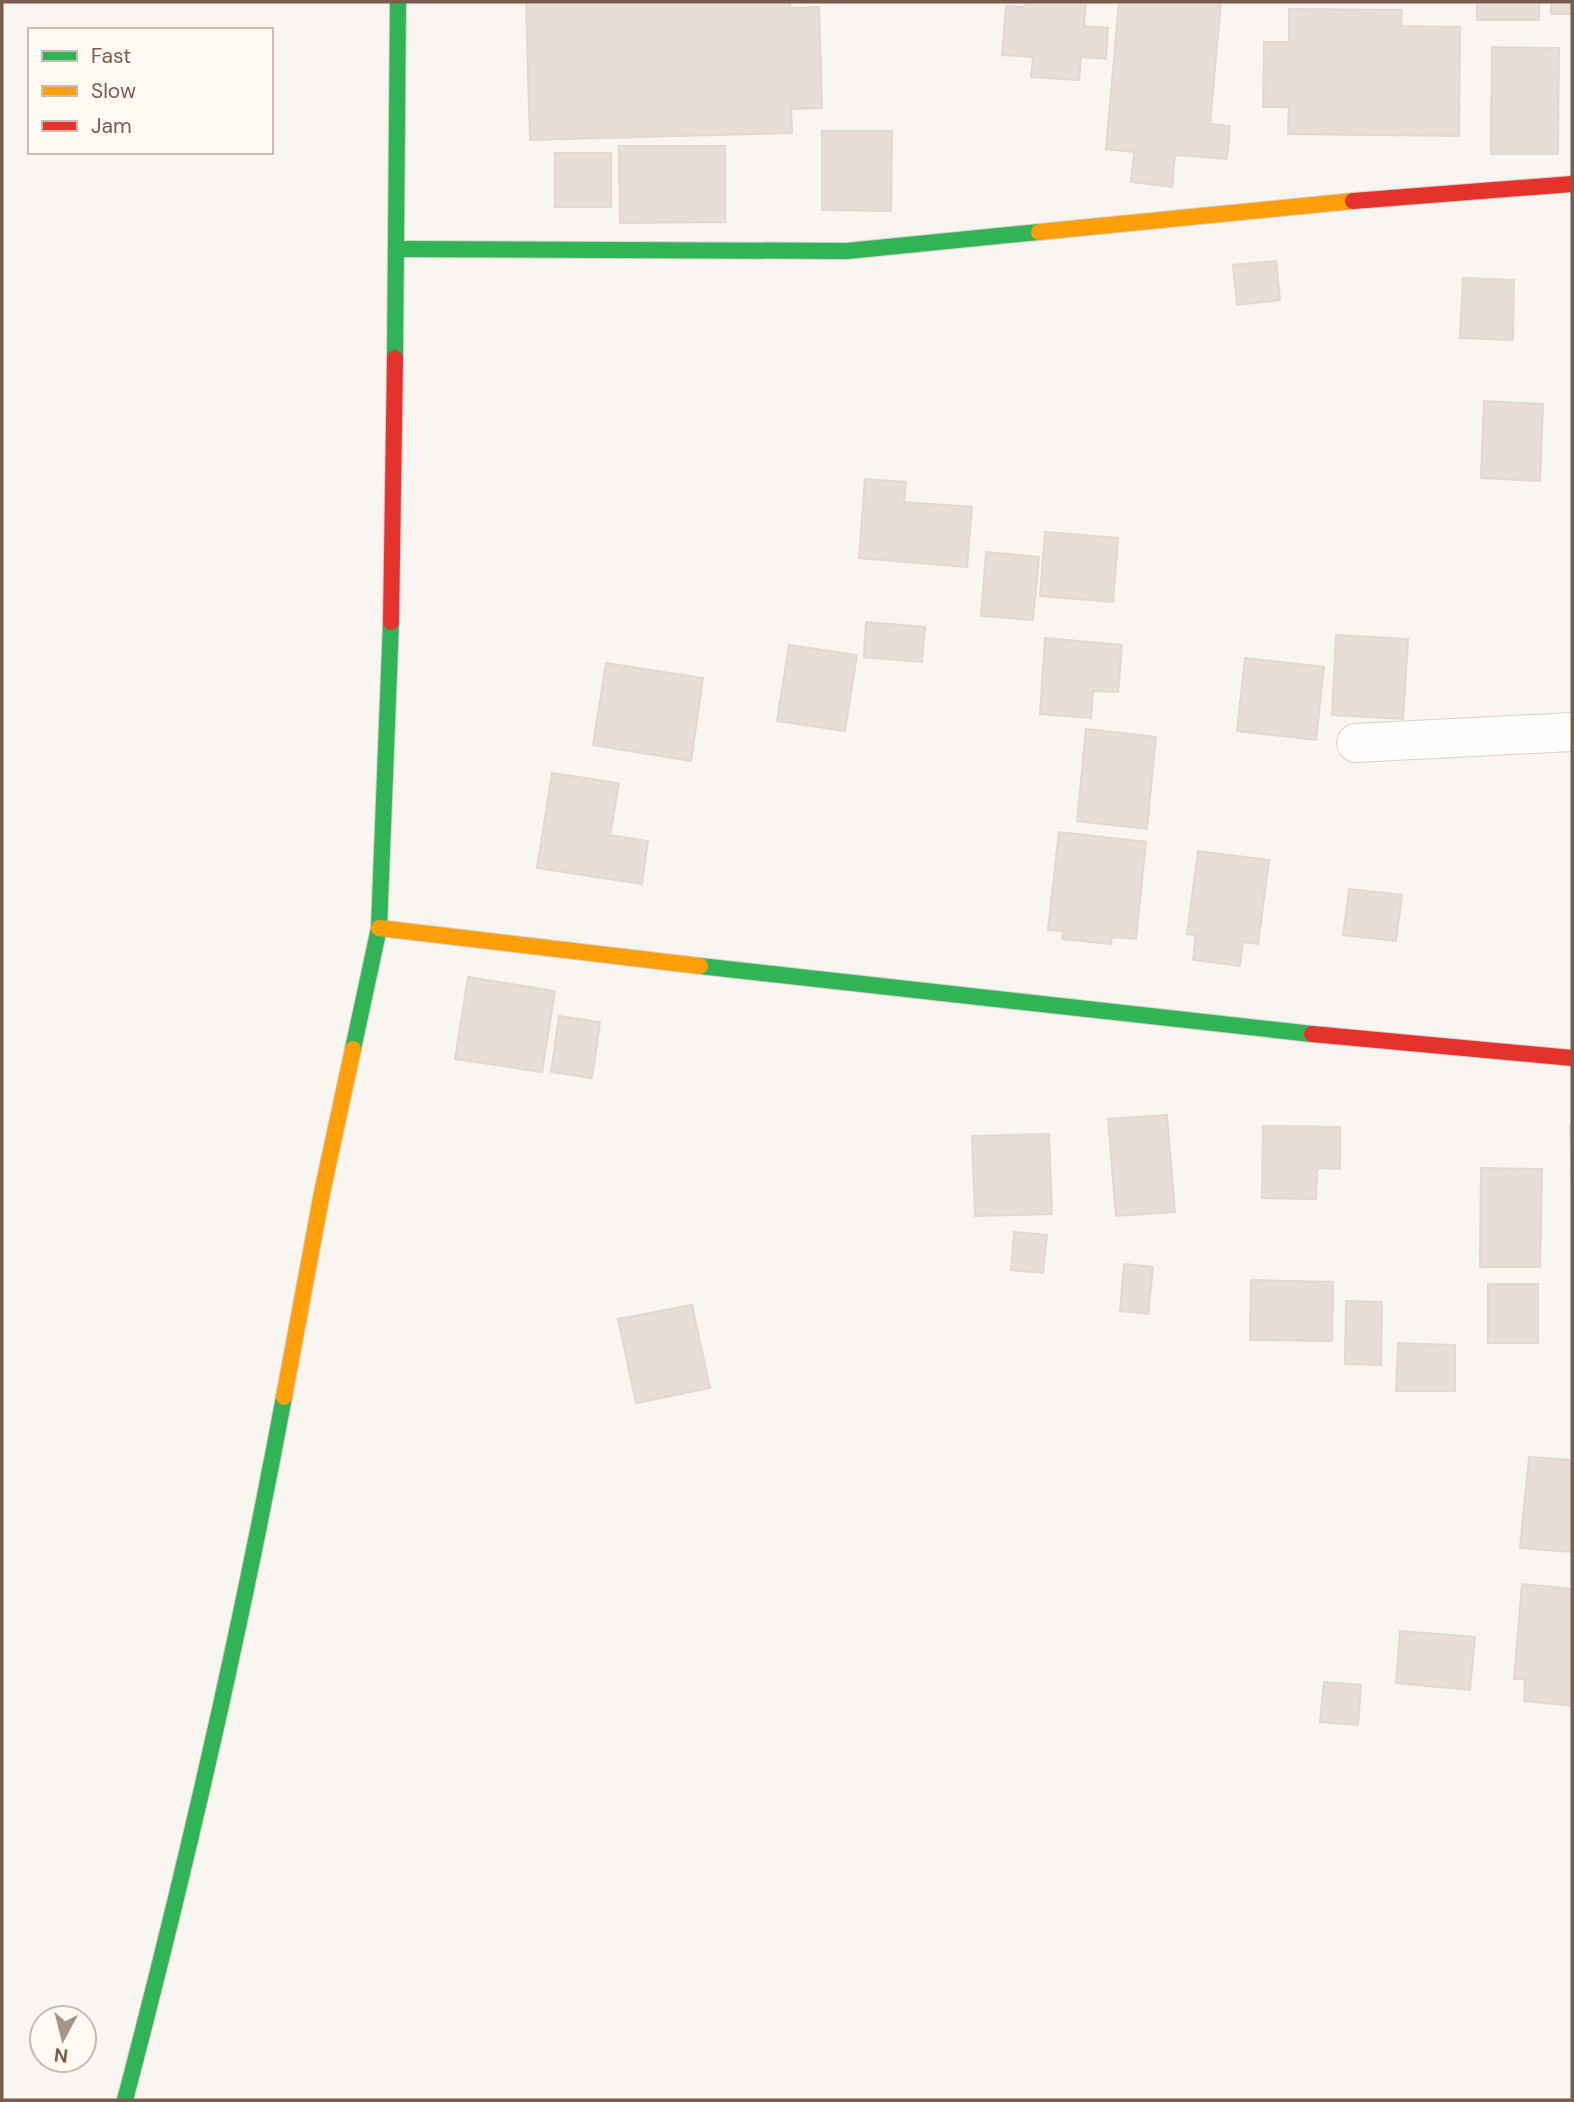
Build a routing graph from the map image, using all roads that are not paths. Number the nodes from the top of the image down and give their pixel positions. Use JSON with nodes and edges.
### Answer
{"nodes":[{"id":1,"x":398,"y":2,"type":"edge"},
{"id":2,"x":1572,"y":184,"type":"edge"},
{"id":3,"x":397,"y":248,"type":"junction"},
{"id":4,"x":1572,"y":732,"type":"edge"},
{"id":5,"x":1356,"y":743,"type":"dead end"},
{"id":6,"x":379,"y":929,"type":"junction"},
{"id":7,"x":1572,"y":1058,"type":"edge"},
{"id":8,"x":124,"y":2100,"type":"edge"}],
"edges":[{"from":1,"to":3,"type":"street"},
{"from":2,"to":3,"type":"street"},
{"from":3,"to":6,"type":"street"},
{"from":4,"to":5,"type":"street"},
{"from":6,"to":7,"type":"street"},
{"from":6,"to":8,"type":"street"}]}
